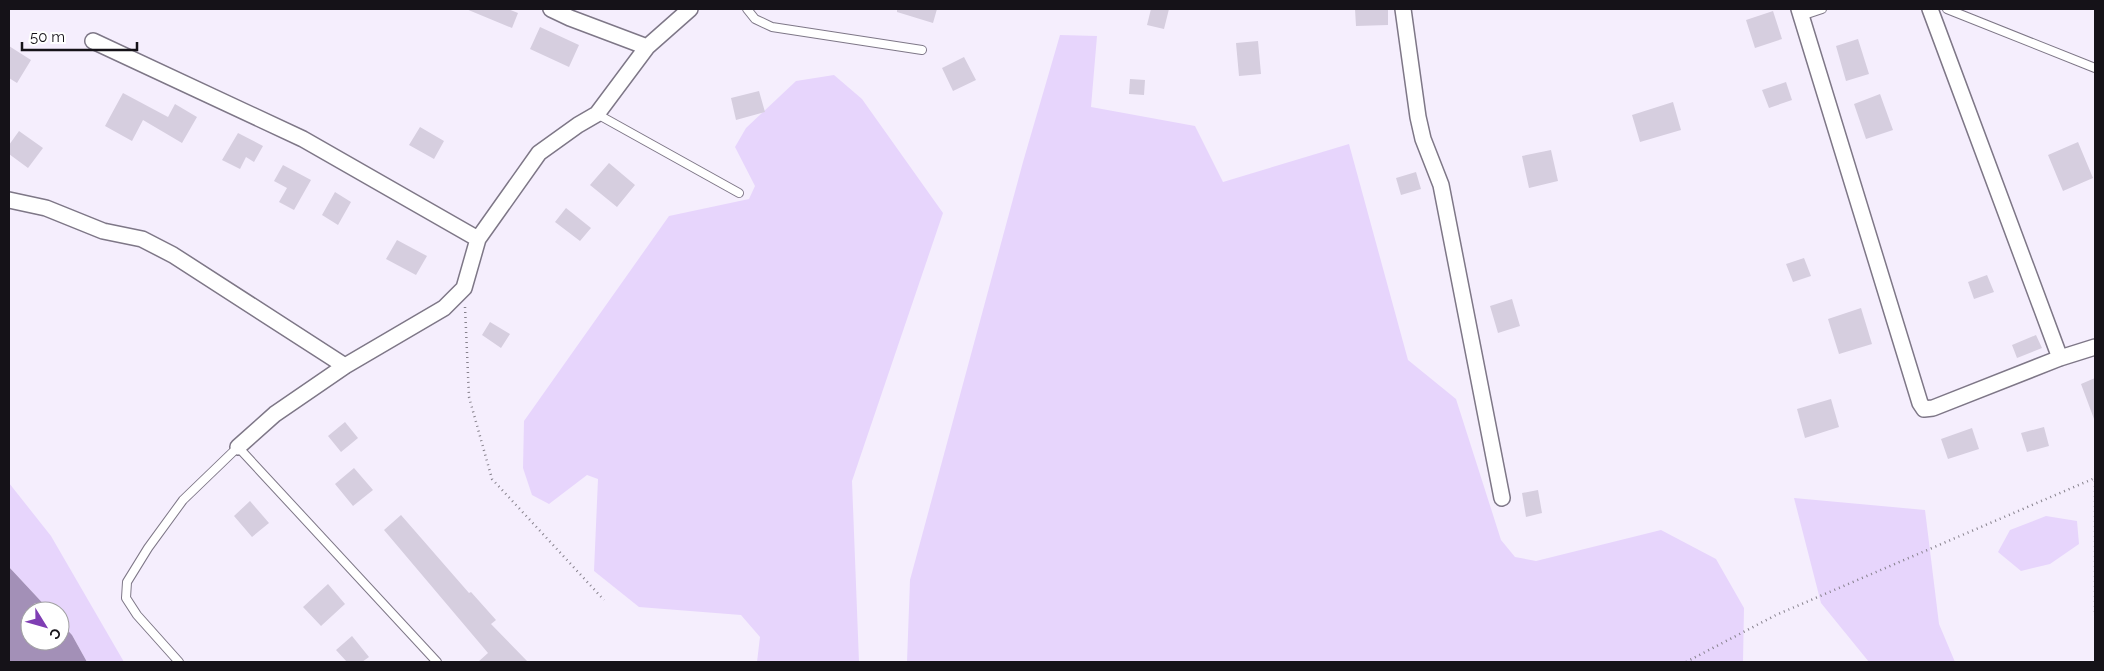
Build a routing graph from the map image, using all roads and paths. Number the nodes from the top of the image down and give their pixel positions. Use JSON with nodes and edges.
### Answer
{"nodes":[{"id":1,"x":551,"y":9,"type":"edge"},
{"id":2,"x":690,"y":9,"type":"edge"},
{"id":3,"x":747,"y":9,"type":"edge"},
{"id":4,"x":1403,"y":9,"type":"edge"},
{"id":5,"x":1822,"y":9,"type":"edge"},
{"id":6,"x":1930,"y":9,"type":"edge"},
{"id":7,"x":1947,"y":9,"type":"edge"},
{"id":8,"x":1800,"y":12,"type":"edge"},
{"id":9,"x":93,"y":41,"type":"dead end"},
{"id":10,"x":647,"y":47,"type":"junction"},
{"id":11,"x":922,"y":50,"type":"dead end"},
{"id":12,"x":2095,"y":68,"type":"edge"},
{"id":13,"x":597,"y":114,"type":"junction"},
{"id":14,"x":739,"y":192,"type":"dead end"},
{"id":15,"x":9,"y":200,"type":"edge"},
{"id":16,"x":478,"y":239,"type":"junction"},
{"id":17,"x":464,"y":288,"type":"junction"},
{"id":18,"x":2095,"y":347,"type":"edge"},
{"id":19,"x":2060,"y":358,"type":"junction"},
{"id":20,"x":345,"y":366,"type":"junction"},
{"id":21,"x":238,"y":447,"type":"junction"},
{"id":22,"x":2095,"y":478,"type":"edge"},
{"id":23,"x":1502,"y":498,"type":"dead end"},
{"id":24,"x":604,"y":600,"type":"dead end"},
{"id":25,"x":2095,"y":612,"type":"edge"},
{"id":26,"x":179,"y":662,"type":"edge"},
{"id":27,"x":437,"y":662,"type":"edge"},
{"id":28,"x":1686,"y":662,"type":"edge"}],
"edges":[{"from":1,"to":10,"type":"street"},
{"from":2,"to":10,"type":"street"},
{"from":3,"to":11,"type":"lane"},
{"from":4,"to":23,"type":"street"},
{"from":5,"to":8,"type":"lane"},
{"from":6,"to":19,"type":"street"},
{"from":7,"to":12,"type":"lane"},
{"from":8,"to":19,"type":"street"},
{"from":9,"to":16,"type":"street"},
{"from":10,"to":13,"type":"street"},
{"from":13,"to":14,"type":"lane"},
{"from":13,"to":16,"type":"street"},
{"from":15,"to":20,"type":"street"},
{"from":16,"to":17,"type":"street"},
{"from":17,"to":20,"type":"street"},
{"from":17,"to":24,"type":"path"},
{"from":18,"to":19,"type":"street"},
{"from":20,"to":21,"type":"street"},
{"from":21,"to":26,"type":"lane"},
{"from":21,"to":27,"type":"lane"},
{"from":22,"to":25,"type":"path"},
{"from":22,"to":28,"type":"path"}]}
